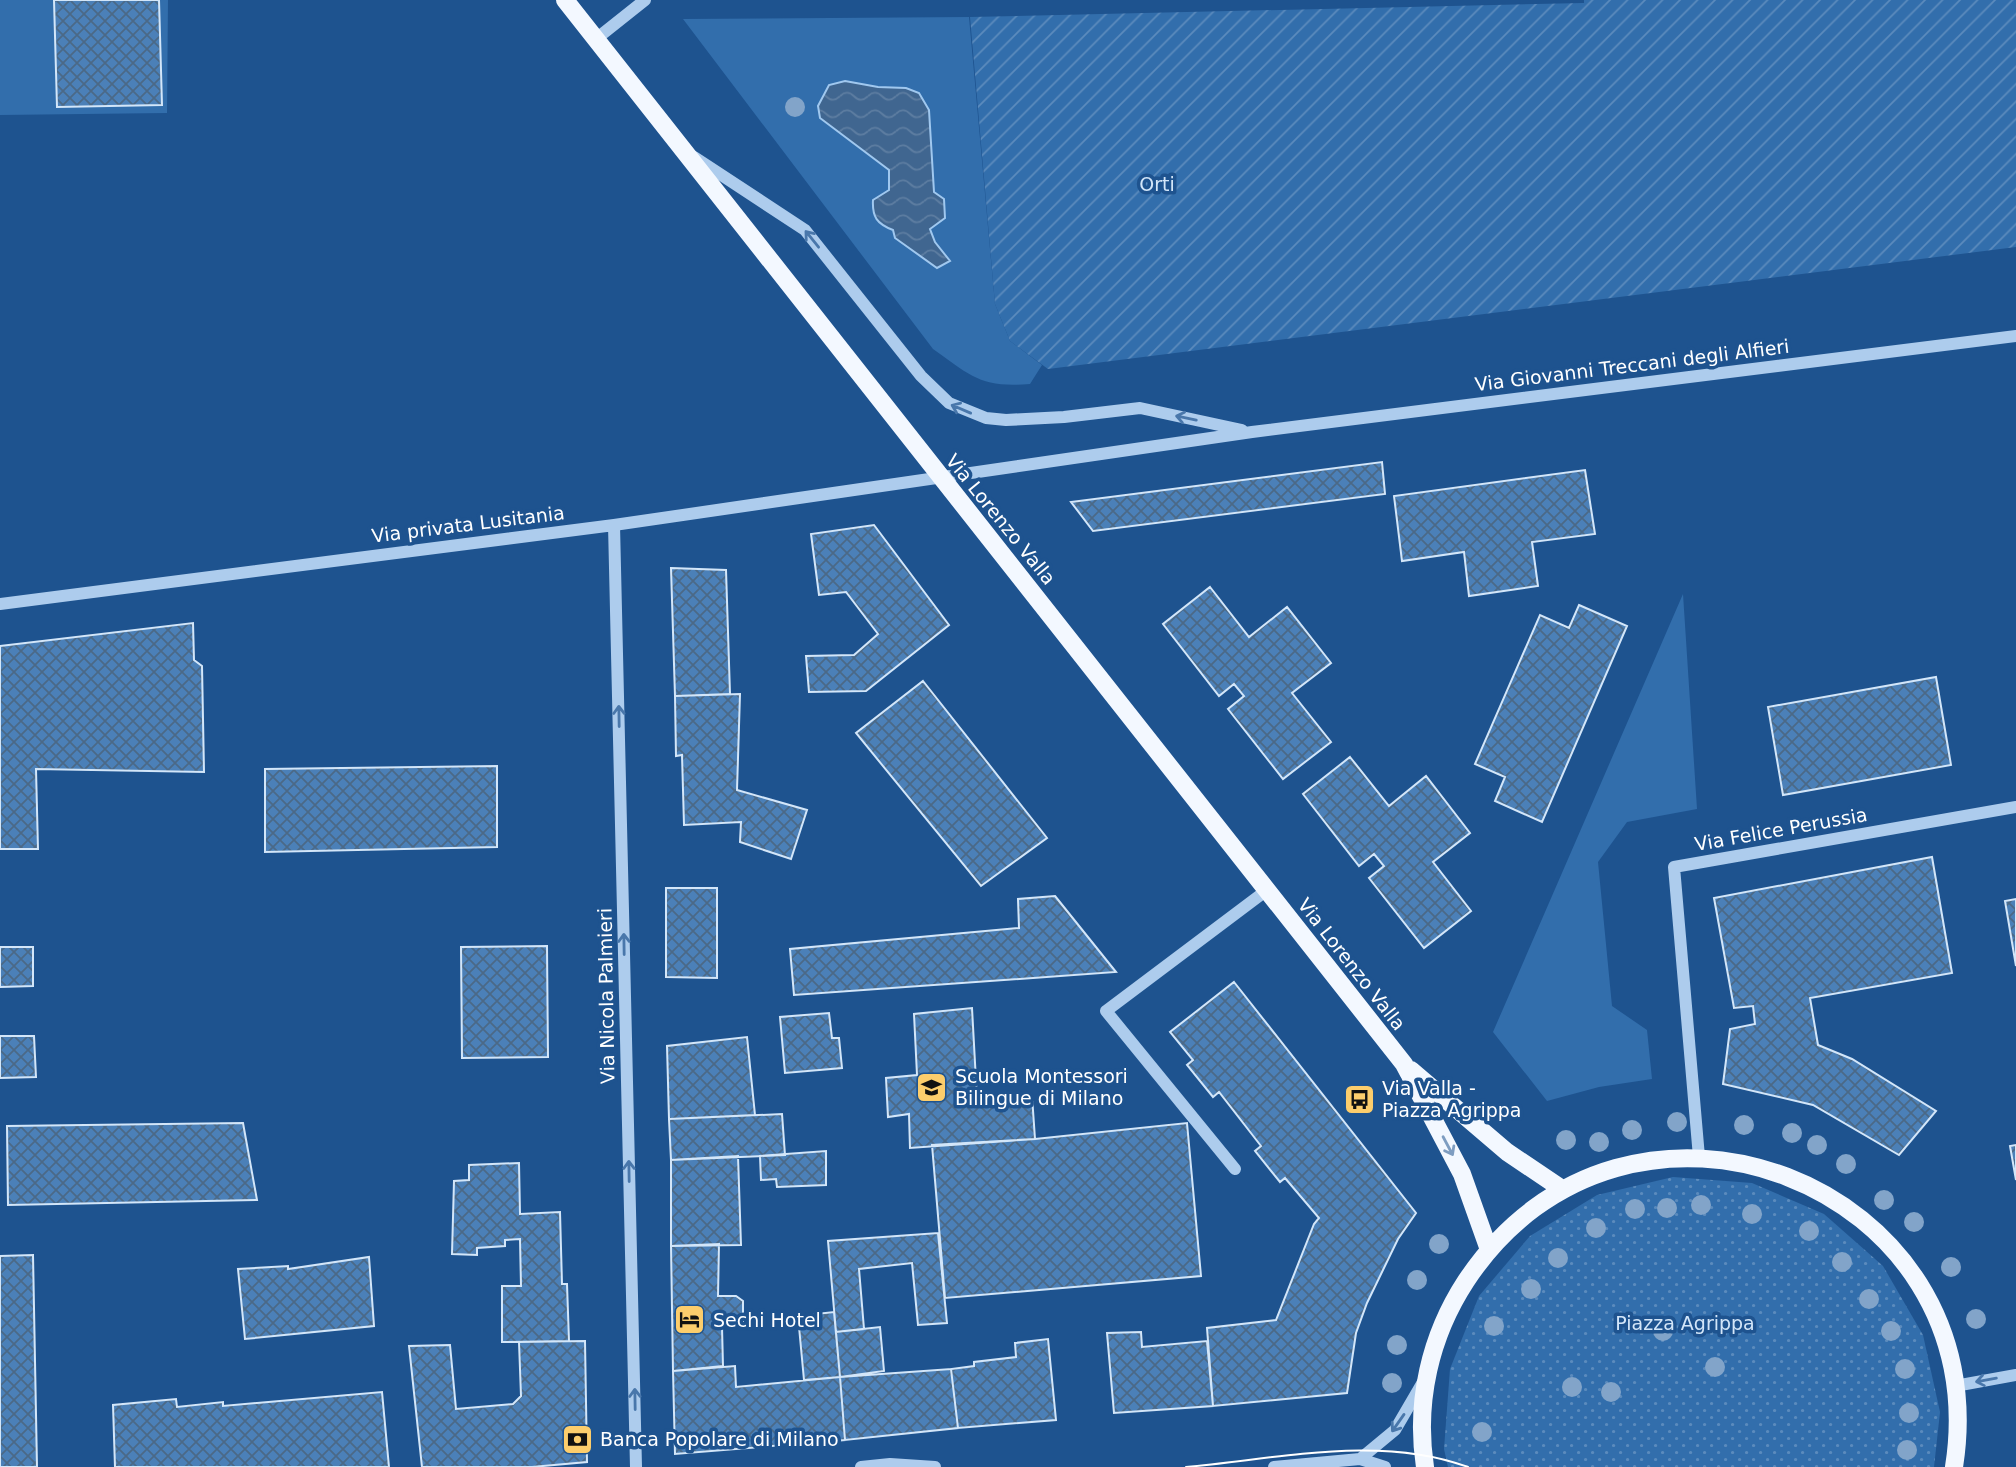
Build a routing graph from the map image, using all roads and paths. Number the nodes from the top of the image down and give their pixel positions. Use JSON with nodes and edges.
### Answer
{"nodes":[{"id":1,"x":565,"y":0,"type":"edge"},
{"id":2,"x":645,"y":0,"type":"edge"},
{"id":3,"x":596,"y":39,"type":"junction"},
{"id":4,"x":684,"y":150,"type":"junction"},
{"id":5,"x":2016,"y":336,"type":"edge"},
{"id":6,"x":1252,"y":432,"type":"junction"},
{"id":7,"x":940,"y":477,"type":"junction"},
{"id":8,"x":614,"y":525,"type":"junction"},
{"id":9,"x":0,"y":604,"type":"edge"},
{"id":10,"x":2016,"y":807,"type":"edge"},
{"id":11,"x":1267,"y":890,"type":"junction"},
{"id":12,"x":1404,"y":1064,"type":"junction"},
{"id":13,"x":1699,"y":1157,"type":"junction"},
{"id":14,"x":1235,"y":1169,"type":"dead end"},
{"id":15,"x":1562,"y":1189,"type":"junction"},
{"id":16,"x":1488,"y":1247,"type":"junction"},
{"id":17,"x":2016,"y":1375,"type":"edge"},
{"id":18,"x":1425,"y":1378,"type":"junction"},
{"id":19,"x":1955,"y":1386,"type":"junction"},
{"id":20,"x":1360,"y":1459,"type":"junction"},
{"id":21,"x":636,"y":1467,"type":"edge"},
{"id":22,"x":861,"y":1467,"type":"edge"},
{"id":23,"x":935,"y":1467,"type":"edge"},
{"id":24,"x":1274,"y":1467,"type":"edge"},
{"id":25,"x":1385,"y":1467,"type":"edge"},
{"id":26,"x":1424,"y":1467,"type":"edge"},
{"id":27,"x":1954,"y":1467,"type":"edge"}],
"edges":[{"from":1,"to":3,"type":"main road","name":"Via Lorenzo Valla"},
{"from":2,"to":3,"type":"street"},
{"from":3,"to":4,"type":"main road","name":"Via Lorenzo Valla"},
{"from":6,"to":4,"type":"street","name":"Via Giovanni Treccani degli Alfieri","one_way":true},
{"from":4,"to":7,"type":"main road","name":"Via Lorenzo Valla"},
{"from":5,"to":6,"type":"street","name":"Via Giovanni Treccani degli Alfieri"},
{"from":6,"to":7,"type":"street","name":"Via Giovanni Treccani degli Alfieri"},
{"from":7,"to":8,"type":"street","name":"Via privata Lusitania"},
{"from":7,"to":11,"type":"main road","name":"Via Lorenzo Valla"},
{"from":8,"to":9,"type":"street","name":"Via privata Lusitania"},
{"from":21,"to":8,"type":"street","name":"Via Nicola Palmieri","one_way":true},
{"from":10,"to":13,"type":"street","name":"Via Felice Perussia"},
{"from":11,"to":12,"type":"main road","name":"Via Lorenzo Valla"},
{"from":11,"to":14,"type":"street"},
{"from":12,"to":15,"type":"main road","name":"Via Lorenzo Valla"},
{"from":12,"to":16,"type":"main road","name":"Via Lorenzo Valla","one_way":true},
{"from":13,"to":15,"type":"main road"},
{"from":13,"to":19,"type":"main road"},
{"from":15,"to":16,"type":"main road"},
{"from":16,"to":18,"type":"main road"},
{"from":17,"to":19,"type":"street","one_way":true},
{"from":18,"to":20,"type":"street","one_way":true},
{"from":18,"to":26,"type":"main road"},
{"from":19,"to":27,"type":"main road"},
{"from":20,"to":24,"type":"street"},
{"from":20,"to":25,"type":"street"},
{"from":22,"to":23,"type":"street"}]}
